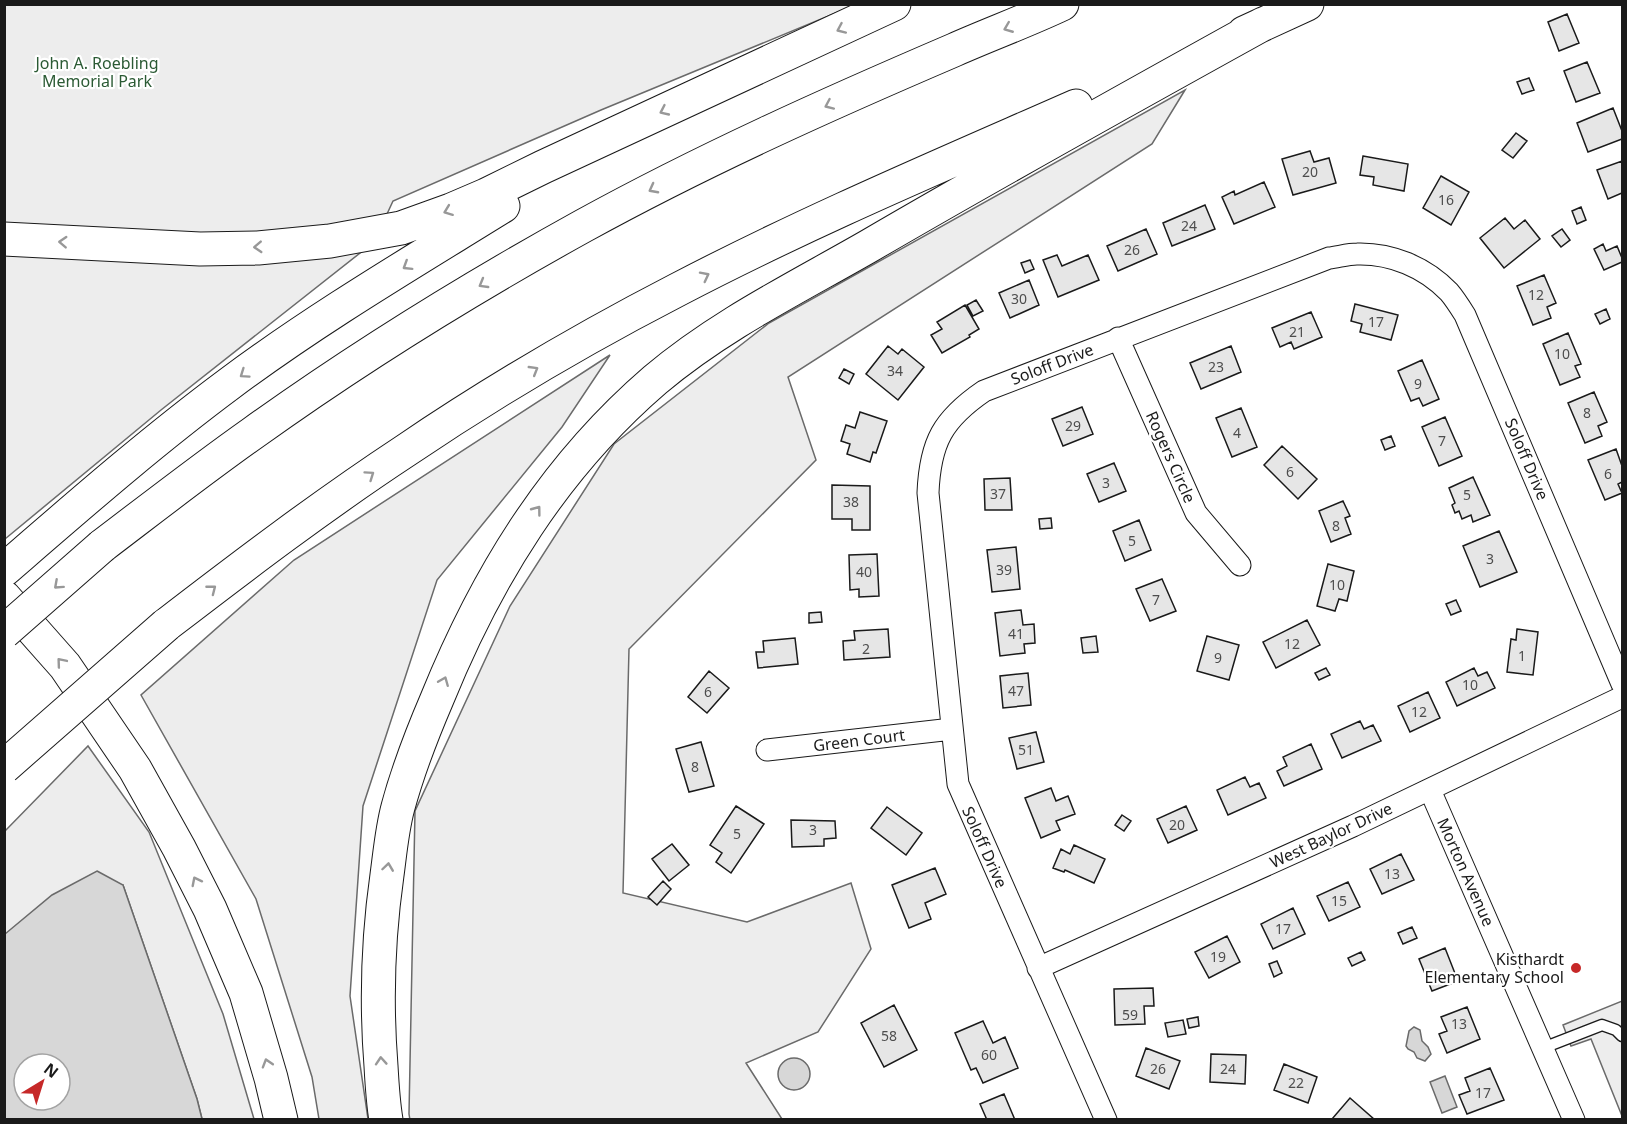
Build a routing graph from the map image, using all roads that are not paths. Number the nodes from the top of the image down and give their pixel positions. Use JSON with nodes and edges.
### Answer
{"nodes":[{"id":1,"x":894,"y":4,"type":"edge"},
{"id":2,"x":1062,"y":4,"type":"edge"},
{"id":3,"x":1307,"y":4,"type":"edge"},
{"id":4,"x":1263,"y":24,"type":"junction"},
{"id":5,"x":635,"y":125,"type":"junction"},
{"id":6,"x":4,"y":239,"type":"edge"},
{"id":7,"x":1118,"y":338,"type":"junction"},
{"id":8,"x":1240,"y":565,"type":"dead end"},
{"id":9,"x":4,"y":570,"type":"edge"},
{"id":10,"x":4,"y":597,"type":"edge"},
{"id":11,"x":4,"y":632,"type":"edge"},
{"id":12,"x":1623,"y":684,"type":"edge"},
{"id":13,"x":1623,"y":698,"type":"edge"},
{"id":14,"x":952,"y":729,"type":"junction"},
{"id":15,"x":767,"y":750,"type":"dead end"},
{"id":16,"x":4,"y":767,"type":"edge"},
{"id":17,"x":1430,"y":790,"type":"junction"},
{"id":18,"x":1038,"y":968,"type":"junction"},
{"id":19,"x":1623,"y":1036,"type":"edge"},
{"id":20,"x":1543,"y":1048,"type":"junction"},
{"id":21,"x":281,"y":1119,"type":"edge"},
{"id":22,"x":386,"y":1119,"type":"edge"},
{"id":23,"x":1106,"y":1119,"type":"edge"},
{"id":24,"x":1574,"y":1119,"type":"edge"}],
"edges":[{"from":1,"to":5,"type":"highway","one_way":true},
{"from":2,"to":11,"type":"highway","one_way":true,"bridge":true},
{"from":3,"to":4,"type":"highway"},
{"from":16,"to":4,"type":"highway","one_way":true,"bridge":true},
{"from":22,"to":4,"type":"highway","one_way":true},
{"from":5,"to":6,"type":"highway","one_way":true},
{"from":5,"to":9,"type":"highway","one_way":true},
{"from":7,"to":8,"type":"street","name":"Rogers Circle"},
{"from":7,"to":12,"type":"street","name":"Soloff Drive"},
{"from":7,"to":14,"type":"street","name":"Soloff Drive"},
{"from":21,"to":10,"type":"highway","one_way":true},
{"from":13,"to":17,"type":"street","name":"West Baylor Drive"},
{"from":14,"to":15,"type":"street","name":"Green Court"},
{"from":14,"to":18,"type":"street","name":"Soloff Drive"},
{"from":17,"to":18,"type":"street","name":"West Baylor Drive"},
{"from":17,"to":20,"type":"street","name":"Morton Avenue"},
{"from":18,"to":23,"type":"street","name":"Soloff Drive"},
{"from":19,"to":20,"type":"lane"},
{"from":20,"to":24,"type":"street","name":"Morton Avenue"}]}
